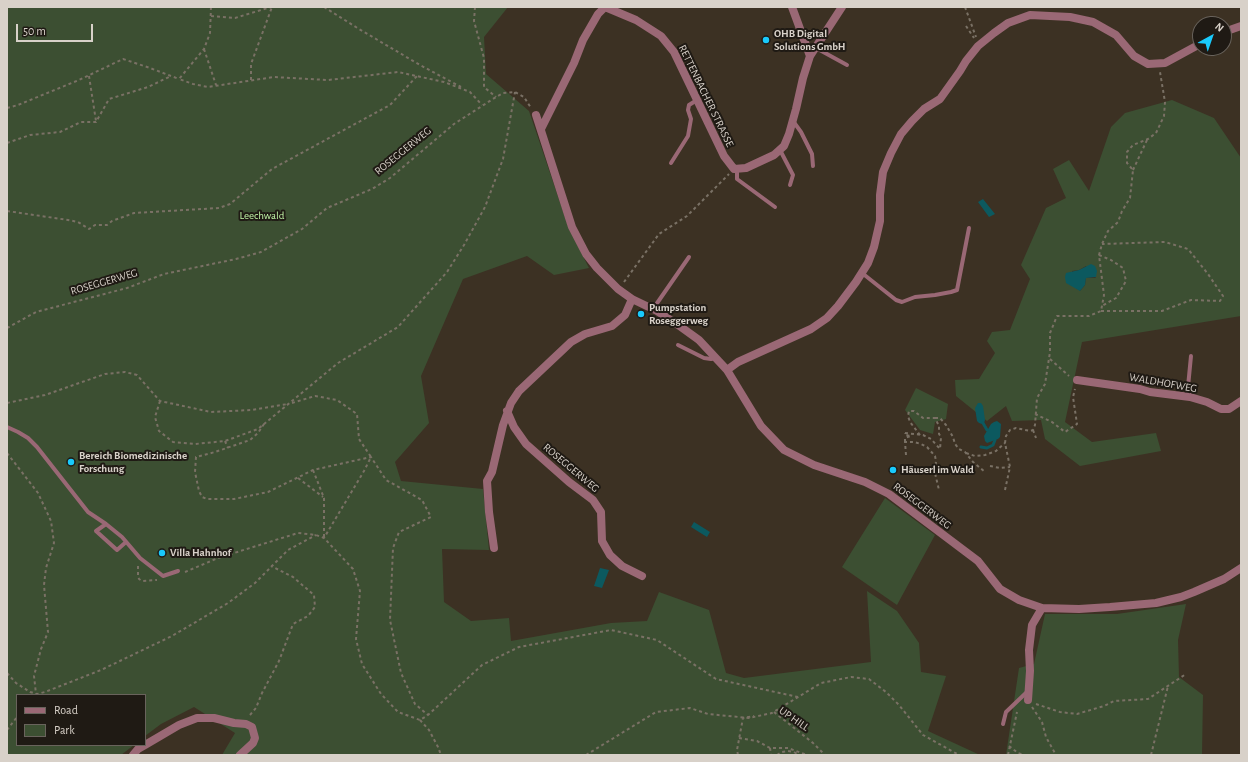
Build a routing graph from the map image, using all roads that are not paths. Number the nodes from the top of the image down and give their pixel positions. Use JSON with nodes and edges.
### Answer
{"nodes":[{"id":1,"x":792,"y":7,"type":"edge"},
{"id":2,"x":842,"y":7,"type":"edge"},
{"id":3,"x":816,"y":48,"type":"junction"},
{"id":4,"x":1192,"y":48,"type":"edge"},
{"id":5,"x":810,"y":56,"type":"junction"},
{"id":6,"x":848,"y":65,"type":"dead end"},
{"id":7,"x":698,"y":99,"type":"junction"},
{"id":8,"x":536,"y":115,"type":"road end"},
{"id":9,"x":793,"y":121,"type":"junction"},
{"id":10,"x":541,"y":129,"type":"junction"},
{"id":11,"x":780,"y":149,"type":"junction"},
{"id":12,"x":671,"y":163,"type":"dead end"},
{"id":13,"x":812,"y":166,"type":"dead end"},
{"id":14,"x":737,"y":168,"type":"junction"},
{"id":15,"x":790,"y":185,"type":"dead end"},
{"id":16,"x":775,"y":208,"type":"dead end"},
{"id":17,"x":969,"y":228,"type":"dead end"},
{"id":18,"x":689,"y":257,"type":"dead end"},
{"id":19,"x":862,"y":273,"type":"junction"},
{"id":20,"x":632,"y":299,"type":"junction"},
{"id":21,"x":653,"y":309,"type":"junction"},
{"id":22,"x":678,"y":345,"type":"dead end"},
{"id":23,"x":1191,"y":356,"type":"dead end"},
{"id":24,"x":716,"y":358,"type":"junction"},
{"id":25,"x":727,"y":370,"type":"junction"},
{"id":26,"x":1077,"y":380,"type":"road end"},
{"id":27,"x":1187,"y":397,"type":"junction"},
{"id":28,"x":1241,"y":401,"type":"edge"},
{"id":29,"x":507,"y":411,"type":"junction"},
{"id":30,"x":7,"y":427,"type":"edge"},
{"id":31,"x":106,"y":524,"type":"junction"},
{"id":32,"x":126,"y":542,"type":"junction"},
{"id":33,"x":494,"y":548,"type":"dead end"},
{"id":34,"x":1241,"y":568,"type":"edge"},
{"id":35,"x":178,"y":571,"type":"road end"},
{"id":36,"x":642,"y":576,"type":"dead end"},
{"id":37,"x":1042,"y":608,"type":"junction"},
{"id":38,"x":1028,"y":690,"type":"junction"},
{"id":39,"x":1028,"y":700,"type":"road end"},
{"id":40,"x":1003,"y":724,"type":"dead end"},
{"id":41,"x":146,"y":744,"type":"edge"},
{"id":42,"x":143,"y":746,"type":"edge"},
{"id":43,"x":133,"y":755,"type":"edge"},
{"id":44,"x":240,"y":755,"type":"edge"}],
"edges":[{"from":1,"to":5,"type":"street"},
{"from":2,"to":3,"type":"street"},
{"from":3,"to":5,"type":"street"},
{"from":3,"to":6,"type":"lane"},
{"from":4,"to":19,"type":"street"},
{"from":5,"to":9,"type":"street"},
{"from":7,"to":10,"type":"street","name":"RETTENBACHER STRASSE"},
{"from":7,"to":12,"type":"lane"},
{"from":7,"to":14,"type":"street","name":"RETTENBACHER STRASSE"},
{"from":8,"to":10,"type":"street","name":"ROSEGGERWEG"},
{"from":9,"to":11,"type":"street"},
{"from":9,"to":13,"type":"lane"},
{"from":10,"to":20,"type":"street","name":"ROSEGGERWEG"},
{"from":11,"to":14,"type":"street"},
{"from":11,"to":15,"type":"lane"},
{"from":14,"to":16,"type":"lane"},
{"from":17,"to":19,"type":"lane"},
{"from":18,"to":21,"type":"lane"},
{"from":19,"to":25,"type":"street"},
{"from":20,"to":21,"type":"street","name":"ROSEGGERWEG"},
{"from":20,"to":29,"type":"street"},
{"from":21,"to":24,"type":"street","name":"ROSEGGERWEG"},
{"from":22,"to":24,"type":"lane"},
{"from":23,"to":27,"type":"lane"},
{"from":24,"to":25,"type":"street","name":"ROSEGGERWEG"},
{"from":25,"to":37,"type":"street","name":"ROSEGGERWEG"},
{"from":26,"to":27,"type":"street","name":"WALDHOFWEG"},
{"from":27,"to":28,"type":"street","name":"WALDHOFWEG"},
{"from":29,"to":33,"type":"street"},
{"from":29,"to":36,"type":"street","name":"ROSEGGERWEG"},
{"from":30,"to":31,"type":"lane"},
{"from":31,"to":32,"type":"lane"},
{"from":31,"to":32,"type":"lane"},
{"from":32,"to":35,"type":"lane"},
{"from":34,"to":37,"type":"street","name":"ROSEGGERWEG"},
{"from":37,"to":38,"type":"street"},
{"from":38,"to":39,"type":"street"},
{"from":38,"to":40,"type":"lane"},
{"from":41,"to":44,"type":"street"},
{"from":42,"to":43,"type":"street"}]}
